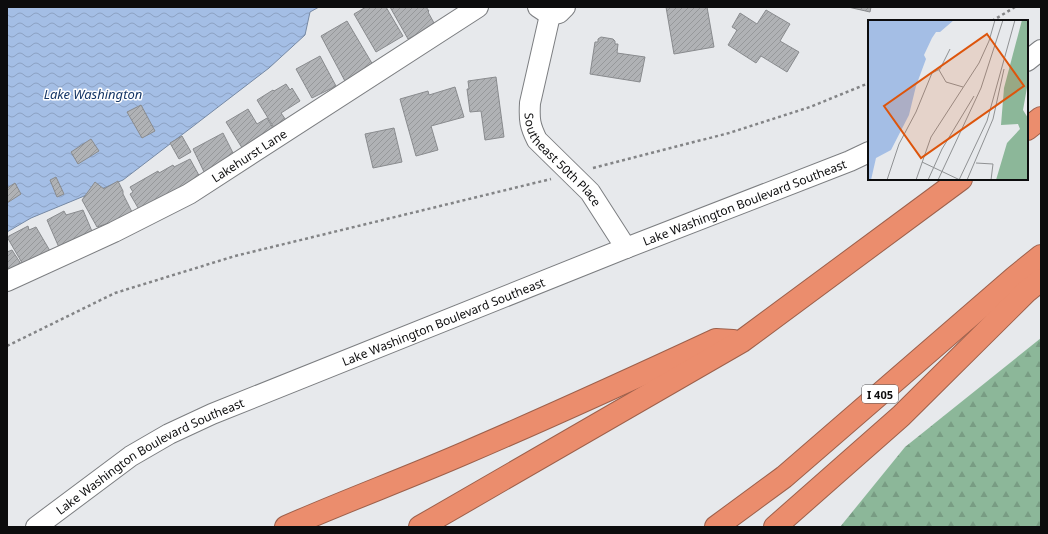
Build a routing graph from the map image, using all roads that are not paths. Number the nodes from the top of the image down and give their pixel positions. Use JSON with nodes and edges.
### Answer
{"nodes":[{"id":1,"x":478,"y":7,"type":"edge"},
{"id":2,"x":551,"y":10,"type":"edge"},
{"id":3,"x":1041,"y":50,"type":"edge"},
{"id":4,"x":1028,"y":60,"type":"edge"},
{"id":5,"x":1041,"y":118,"type":"edge"},
{"id":6,"x":1028,"y":128,"type":"edge"},
{"id":7,"x":868,"y":152,"type":"edge"},
{"id":8,"x":961,"y":180,"type":"edge"},
{"id":9,"x":626,"y":248,"type":"junction"},
{"id":10,"x":1041,"y":256,"type":"edge"},
{"id":11,"x":1041,"y":280,"type":"edge"},
{"id":12,"x":7,"y":281,"type":"edge"},
{"id":13,"x":742,"y":341,"type":"junction"},
{"id":14,"x":36,"y":527,"type":"edge"},
{"id":15,"x":286,"y":527,"type":"edge"},
{"id":16,"x":420,"y":527,"type":"edge"},
{"id":17,"x":716,"y":527,"type":"edge"},
{"id":18,"x":775,"y":527,"type":"edge"}],
"edges":[{"from":1,"to":12,"type":"street","name":"Lakehurst Lane"},
{"from":2,"to":9,"type":"street","name":"Southeast 50th Place"},
{"from":3,"to":4,"type":"street"},
{"from":5,"to":6,"type":"highway"},
{"from":7,"to":9,"type":"street","name":"Lake Washington Boulevard Southeast"},
{"from":8,"to":13,"type":"highway"},
{"from":9,"to":14,"type":"street","name":"Lake Washington Boulevard Southeast"},
{"from":10,"to":17,"type":"highway","number":"I 405"},
{"from":11,"to":18,"type":"highway"},
{"from":13,"to":15,"type":"highway"},
{"from":13,"to":16,"type":"highway"}]}
